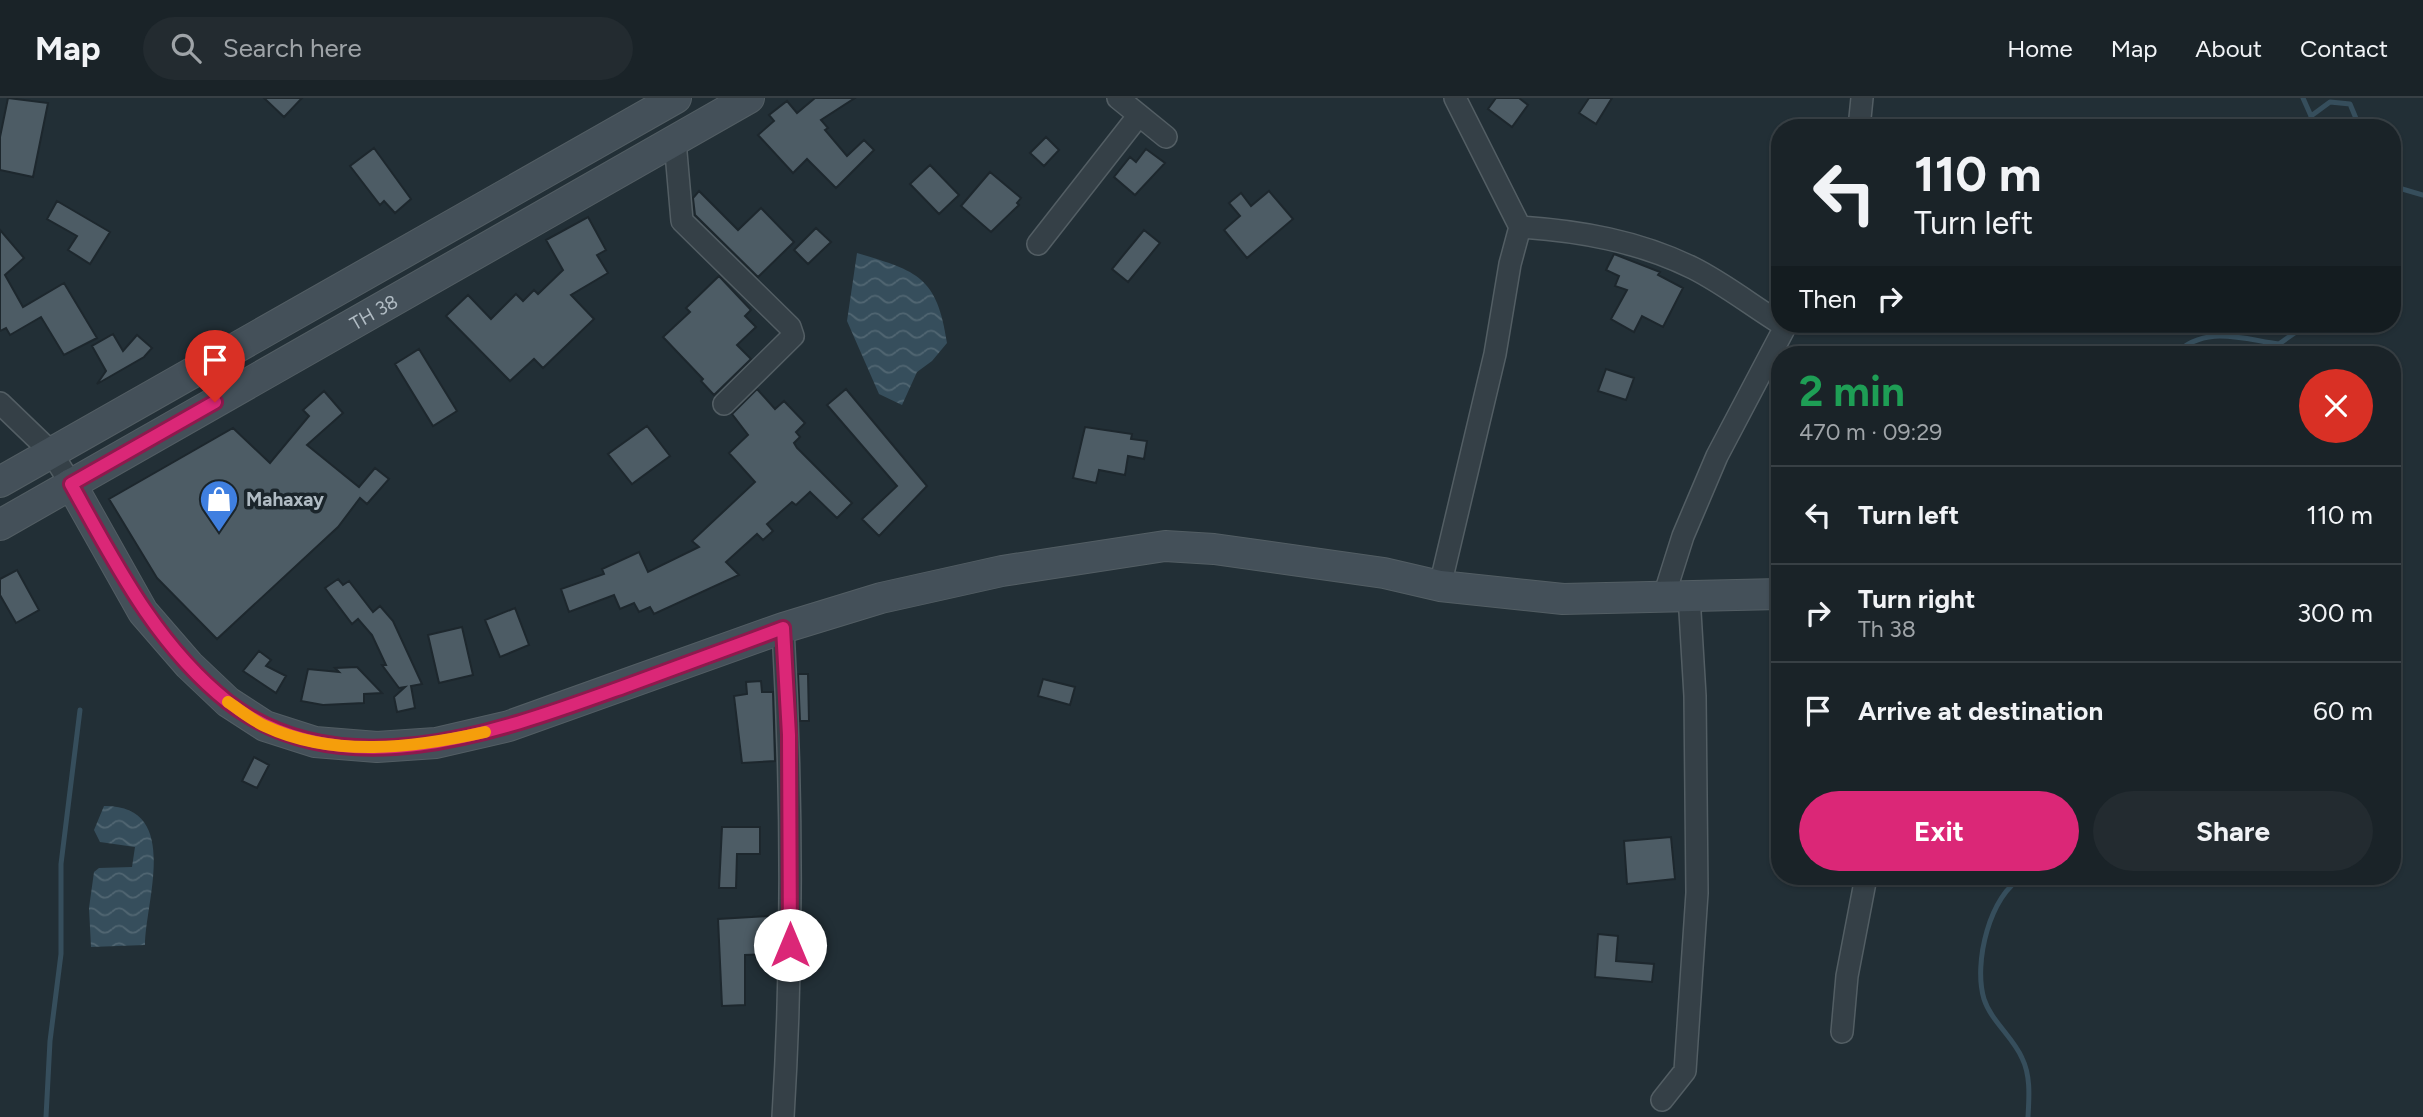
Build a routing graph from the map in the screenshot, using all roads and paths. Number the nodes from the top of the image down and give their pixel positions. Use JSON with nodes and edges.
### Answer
{"nodes":[{"id":1,"x":678,"y":98,"type":"edge"},
{"id":2,"x":750,"y":98,"type":"edge"},
{"id":3,"x":1118,"y":98,"type":"edge"},
{"id":4,"x":1455,"y":98,"type":"edge"},
{"id":5,"x":1862,"y":98,"type":"edge"},
{"id":6,"x":1139,"y":115,"type":"junction"},
{"id":7,"x":1860,"y":119,"type":"edge"},
{"id":8,"x":687,"y":134,"type":"junction"},
{"id":9,"x":1166,"y":137,"type":"dead end"},
{"id":10,"x":1520,"y":227,"type":"junction"},
{"id":11,"x":1038,"y":244,"type":"dead end"},
{"id":12,"x":1771,"y":316,"type":"edge"},
{"id":13,"x":1771,"y":348,"type":"edge"},
{"id":14,"x":0,"y":403,"type":"edge"},
{"id":15,"x":724,"y":404,"type":"dead end"},
{"id":16,"x":51,"y":452,"type":"junction"},
{"id":17,"x":0,"y":482,"type":"edge"},
{"id":18,"x":71,"y":484,"type":"junction"},
{"id":19,"x":0,"y":525,"type":"edge"},
{"id":20,"x":1440,"y":586,"type":"junction"},
{"id":21,"x":1771,"y":594,"type":"edge"},
{"id":22,"x":1676,"y":596,"type":"junction"},
{"id":23,"x":783,"y":628,"type":"junction"},
{"id":24,"x":1864,"y":885,"type":"edge"},
{"id":25,"x":1842,"y":1032,"type":"dead end"},
{"id":26,"x":1662,"y":1100,"type":"dead end"},
{"id":27,"x":783,"y":1117,"type":"edge"}],
"edges":[{"from":1,"to":8,"type":"street"},
{"from":1,"to":16,"type":"street","name":"TH 38"},
{"from":2,"to":8,"type":"street","name":"TH 38"},
{"from":3,"to":6,"type":"street"},
{"from":4,"to":10,"type":"street"},
{"from":5,"to":7,"type":"street"},
{"from":6,"to":9,"type":"street"},
{"from":6,"to":11,"type":"street"},
{"from":8,"to":15,"type":"street"},
{"from":8,"to":18,"type":"street","name":"TH 38"},
{"from":10,"to":12,"type":"street"},
{"from":10,"to":20,"type":"street"},
{"from":13,"to":22,"type":"street"},
{"from":14,"to":16,"type":"street"},
{"from":16,"to":17,"type":"street","name":"TH 38"},
{"from":16,"to":18,"type":"street"},
{"from":18,"to":19,"type":"street","name":"TH 38"},
{"from":18,"to":23,"type":"street"},
{"from":20,"to":22,"type":"street"},
{"from":20,"to":23,"type":"street"},
{"from":21,"to":22,"type":"street"},
{"from":22,"to":26,"type":"street"},
{"from":23,"to":27,"type":"street"},
{"from":24,"to":25,"type":"street"}]}
